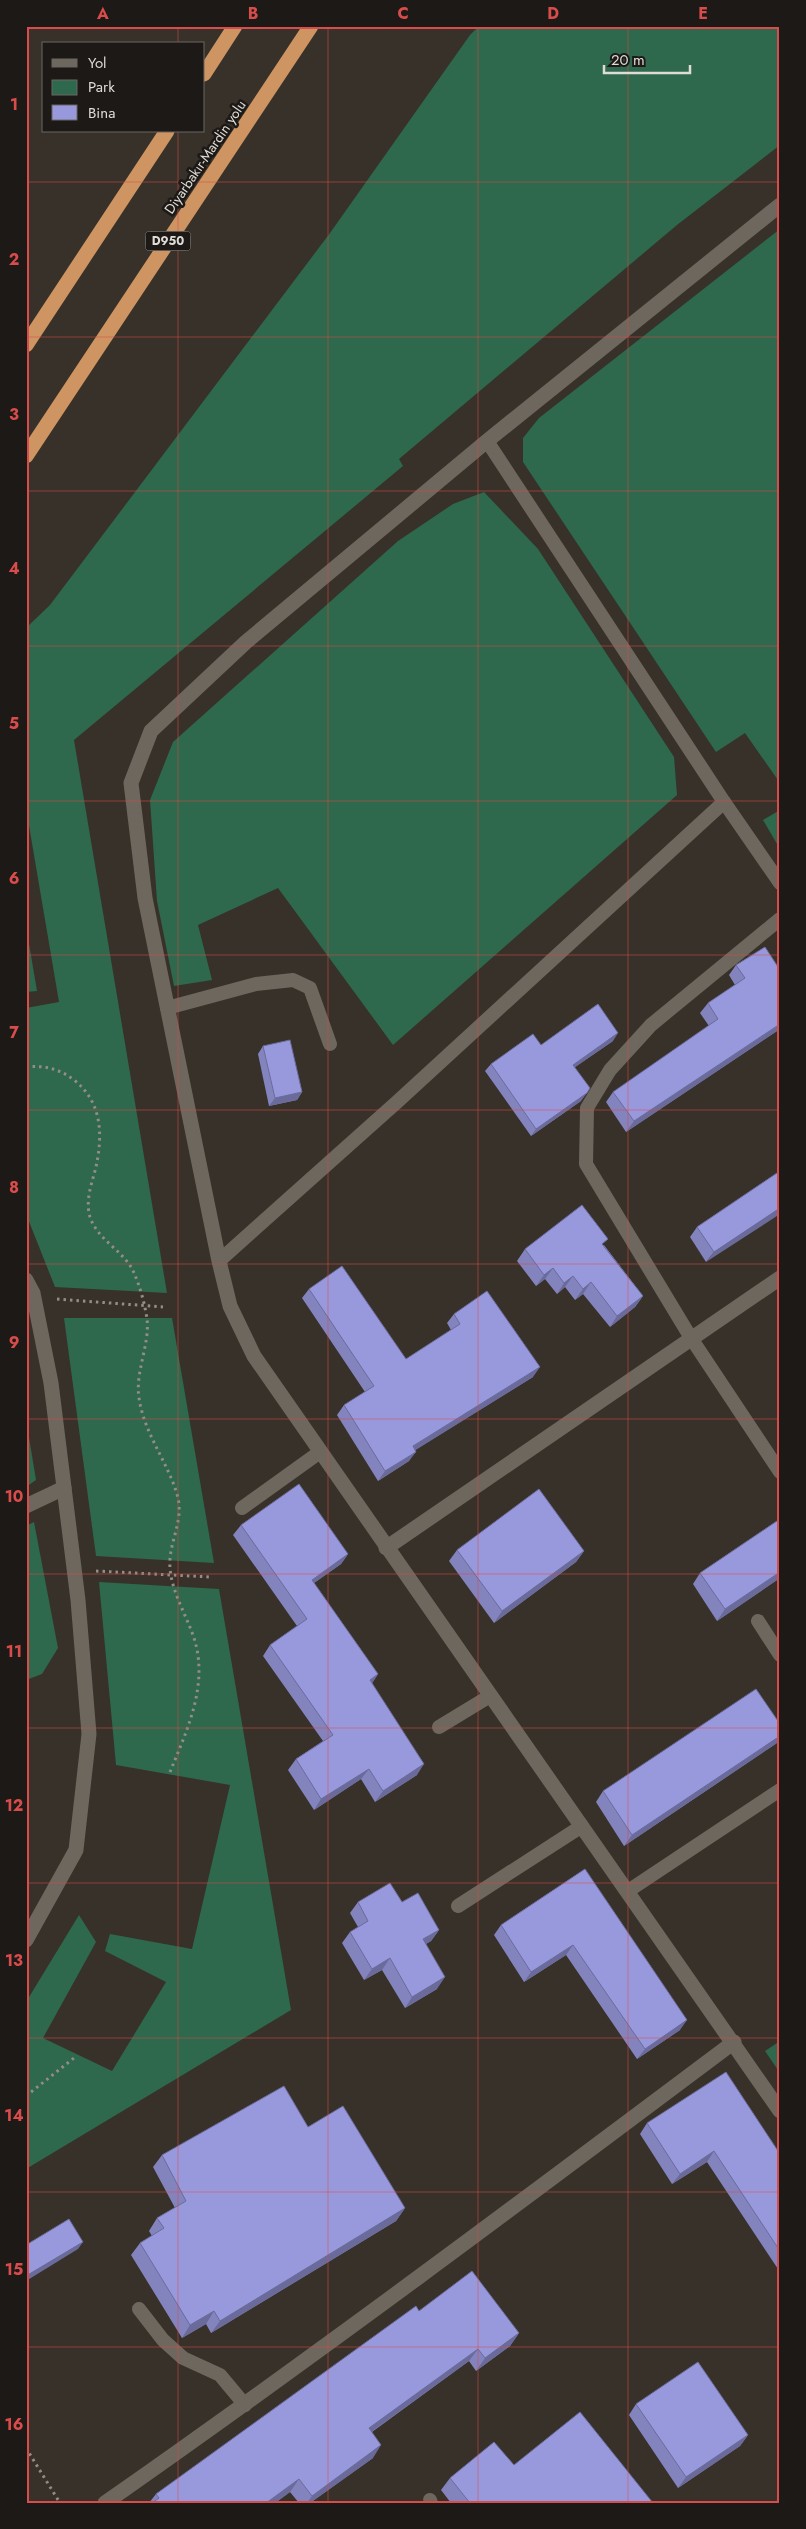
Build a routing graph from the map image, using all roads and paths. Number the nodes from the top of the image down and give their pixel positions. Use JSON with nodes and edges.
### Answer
{"nodes":[{"id":1,"x":235,"y":26,"type":"edge"},
{"id":2,"x":311,"y":26,"type":"edge"},
{"id":3,"x":205,"y":72,"type":"edge"},
{"id":4,"x":165,"y":132,"type":"edge"},
{"id":5,"x":780,"y":206,"type":"edge"},
{"id":6,"x":26,"y":346,"type":"edge"},
{"id":7,"x":487,"y":441,"type":"junction"},
{"id":8,"x":26,"y":456,"type":"edge"},
{"id":9,"x":724,"y":802,"type":"junction"},
{"id":10,"x":780,"y":883,"type":"edge"},
{"id":11,"x":780,"y":919,"type":"edge"},
{"id":12,"x":167,"y":1008,"type":"junction"},
{"id":13,"x":330,"y":1044,"type":"dead end"},
{"id":14,"x":26,"y":1067,"type":"edge"},
{"id":15,"x":219,"y":1261,"type":"junction"},
{"id":16,"x":780,"y":1278,"type":"edge"},
{"id":17,"x":28,"y":1291,"type":"edge"},
{"id":18,"x":56,"y":1299,"type":"dead end"},
{"id":19,"x":144,"y":1306,"type":"junction"},
{"id":20,"x":163,"y":1307,"type":"dead end"},
{"id":21,"x":691,"y":1338,"type":"junction"},
{"id":22,"x":320,"y":1452,"type":"junction"},
{"id":23,"x":780,"y":1472,"type":"edge"},
{"id":24,"x":64,"y":1488,"type":"junction"},
{"id":25,"x":26,"y":1506,"type":"edge"},
{"id":26,"x":242,"y":1508,"type":"dead end"},
{"id":27,"x":386,"y":1548,"type":"junction"},
{"id":28,"x":95,"y":1571,"type":"dead end"},
{"id":29,"x":170,"y":1574,"type":"junction"},
{"id":30,"x":210,"y":1576,"type":"dead end"},
{"id":31,"x":758,"y":1620,"type":"dead end"},
{"id":32,"x":780,"y":1655,"type":"edge"},
{"id":33,"x":490,"y":1696,"type":"junction"},
{"id":34,"x":439,"y":1727,"type":"dead end"},
{"id":35,"x":170,"y":1772,"type":"dead end"},
{"id":36,"x":780,"y":1790,"type":"edge"},
{"id":37,"x":582,"y":1826,"type":"junction"},
{"id":38,"x":628,"y":1891,"type":"junction"},
{"id":39,"x":458,"y":1906,"type":"dead end"},
{"id":40,"x":29,"y":1932,"type":"edge"},
{"id":41,"x":734,"y":2042,"type":"junction"},
{"id":42,"x":74,"y":2058,"type":"dead end"},
{"id":43,"x":26,"y":2096,"type":"edge"},
{"id":44,"x":780,"y":2110,"type":"edge"},
{"id":45,"x":139,"y":2309,"type":"dead end"},
{"id":46,"x":245,"y":2405,"type":"junction"},
{"id":47,"x":26,"y":2448,"type":"edge"},
{"id":48,"x":60,"y":2503,"type":"edge"},
{"id":49,"x":105,"y":2503,"type":"edge"}],
"edges":[{"from":1,"to":3,"type":"highway"},
{"from":2,"to":8,"type":"highway","name":"Diyarbakır-Mardin yolu","number":"D950"},
{"from":4,"to":6,"type":"highway"},
{"from":5,"to":7,"type":"street"},
{"from":7,"to":9,"type":"lane"},
{"from":7,"to":12,"type":"street"},
{"from":9,"to":10,"type":"lane"},
{"from":9,"to":15,"type":"lane"},
{"from":11,"to":21,"type":"lane"},
{"from":12,"to":13,"type":"lane"},
{"from":12,"to":15,"type":"street"},
{"from":14,"to":19,"type":"path"},
{"from":15,"to":22,"type":"street"},
{"from":16,"to":21,"type":"street"},
{"from":17,"to":24,"type":"street"},
{"from":18,"to":19,"type":"path"},
{"from":19,"to":20,"type":"path"},
{"from":19,"to":29,"type":"path"},
{"from":21,"to":23,"type":"lane"},
{"from":21,"to":27,"type":"street"},
{"from":22,"to":26,"type":"lane"},
{"from":22,"to":27,"type":"street"},
{"from":24,"to":25,"type":"street"},
{"from":24,"to":40,"type":"street"},
{"from":27,"to":33,"type":"street"},
{"from":28,"to":29,"type":"path"},
{"from":29,"to":30,"type":"path"},
{"from":29,"to":35,"type":"path"},
{"from":31,"to":32,"type":"lane"},
{"from":33,"to":34,"type":"lane"},
{"from":33,"to":37,"type":"street"},
{"from":36,"to":38,"type":"lane"},
{"from":37,"to":38,"type":"street"},
{"from":37,"to":39,"type":"lane"},
{"from":38,"to":41,"type":"street"},
{"from":41,"to":44,"type":"street"},
{"from":41,"to":46,"type":"street"},
{"from":42,"to":43,"type":"path"},
{"from":45,"to":46,"type":"lane"},
{"from":46,"to":49,"type":"street"},
{"from":47,"to":48,"type":"path"}]}
